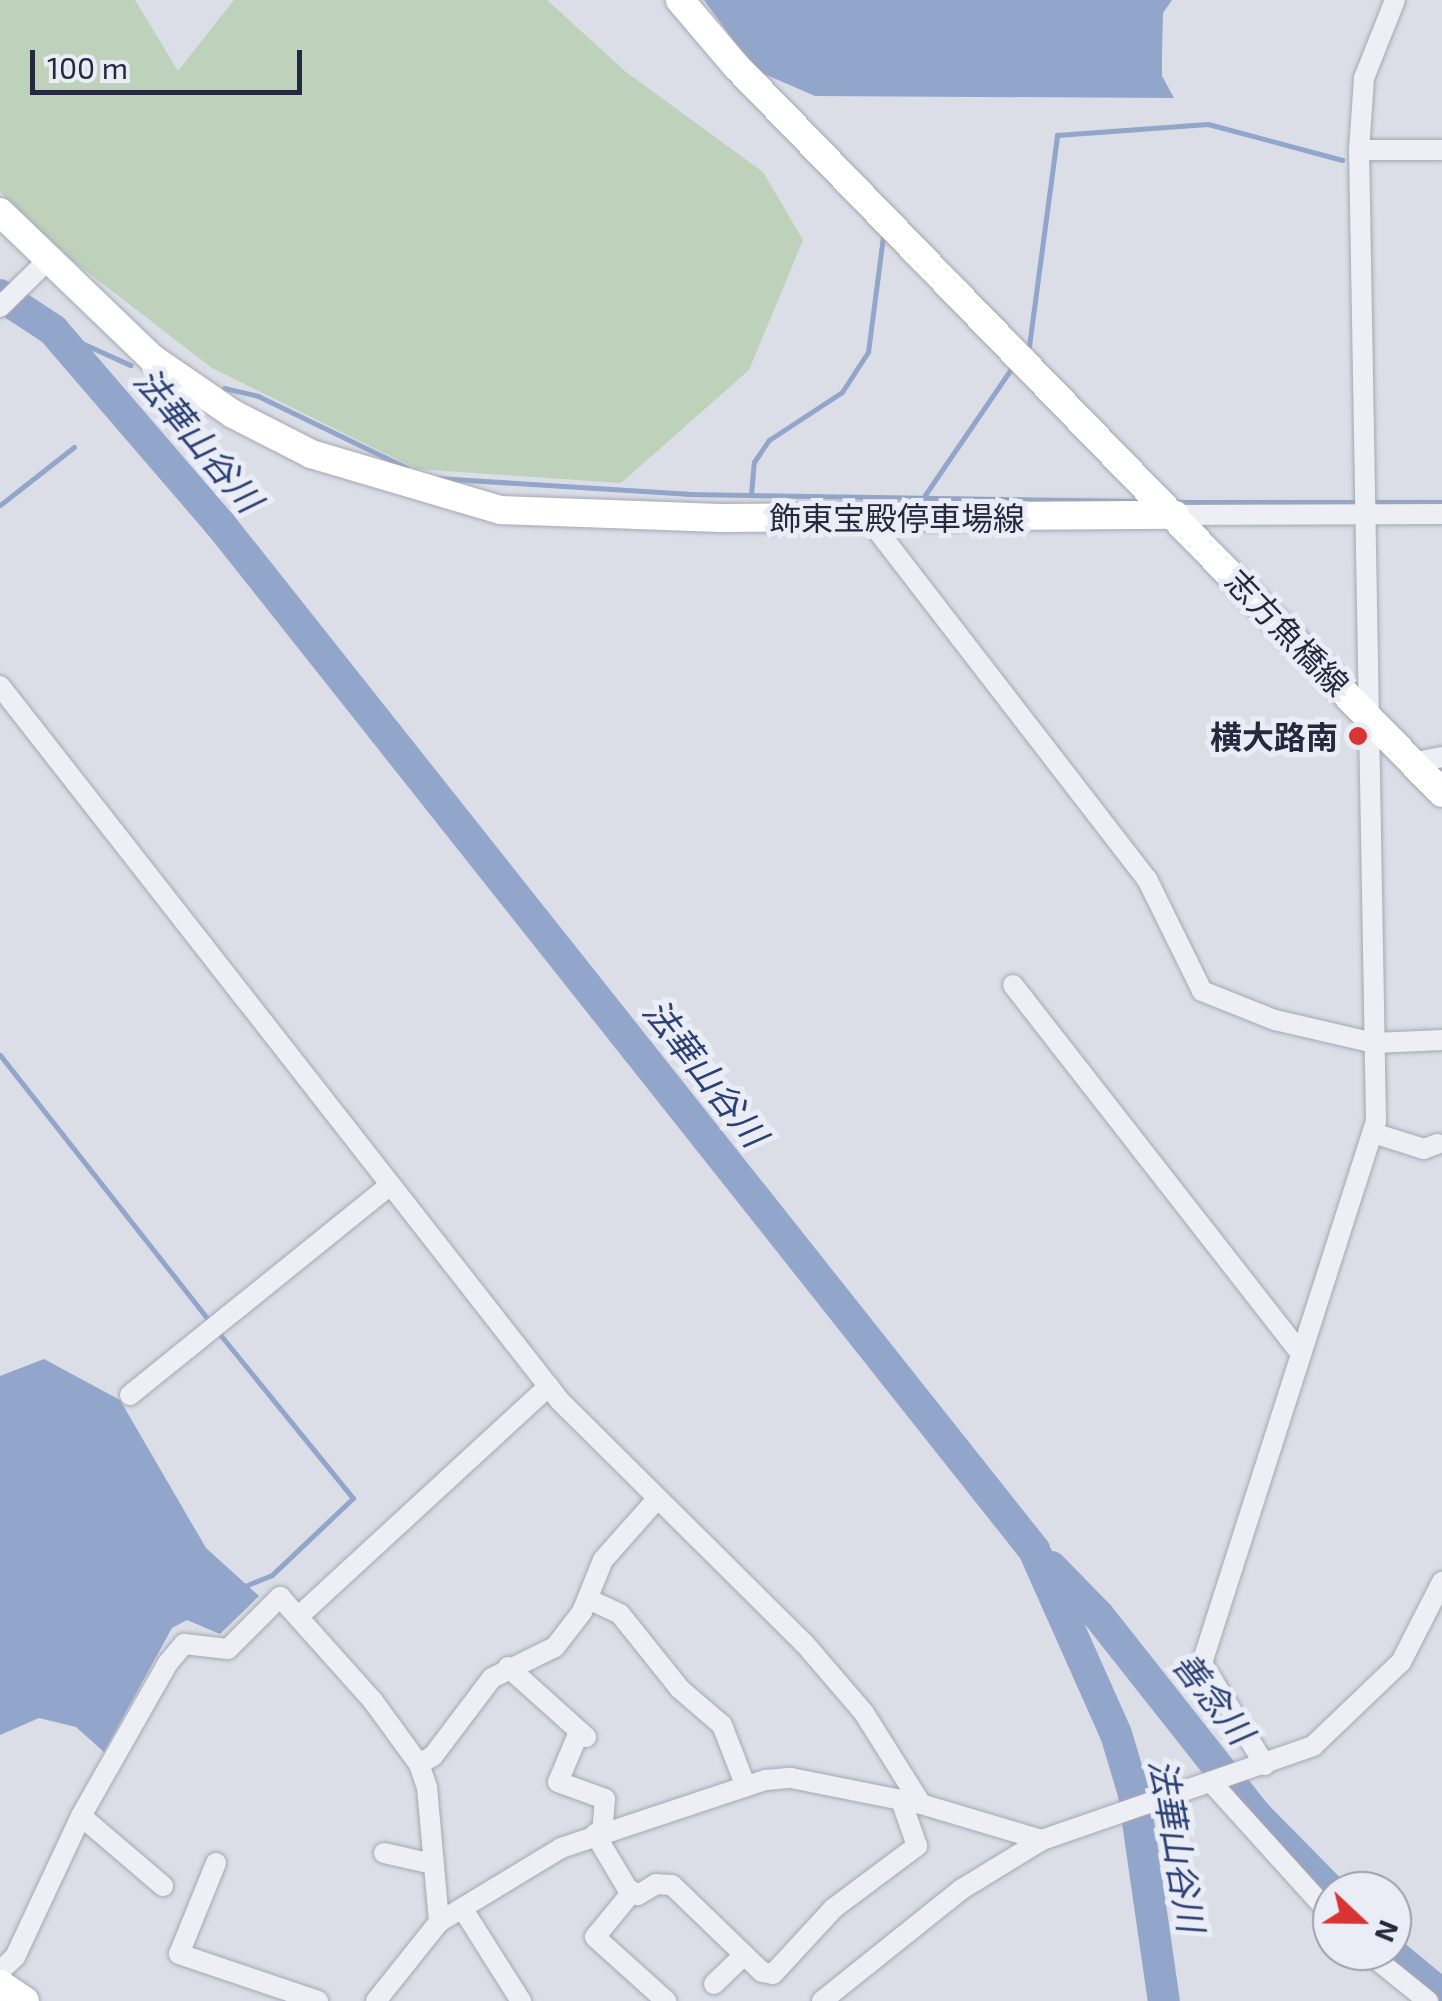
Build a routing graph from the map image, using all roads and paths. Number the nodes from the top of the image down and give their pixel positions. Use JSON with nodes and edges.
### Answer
{"nodes":[{"id":1,"x":680,"y":0,"type":"edge"},
{"id":2,"x":1395,"y":0,"type":"edge"},
{"id":3,"x":1359,"y":150,"type":"junction"},
{"id":4,"x":1442,"y":150,"type":"edge"},
{"id":5,"x":0,"y":212,"type":"edge"},
{"id":6,"x":48,"y":260,"type":"junction"},
{"id":7,"x":0,"y":307,"type":"edge"},
{"id":8,"x":1362,"y":503,"type":"junction"},
{"id":9,"x":1164,"y":504,"type":"junction"},
{"id":10,"x":1442,"y":514,"type":"edge"},
{"id":11,"x":867,"y":517,"type":"junction"},
{"id":12,"x":0,"y":686,"type":"edge"},
{"id":13,"x":1367,"y":714,"type":"junction"},
{"id":14,"x":1442,"y":757,"type":"edge"},
{"id":15,"x":1412,"y":763,"type":"junction"},
{"id":16,"x":1442,"y":793,"type":"edge"},
{"id":17,"x":1013,"y":985,"type":"dead end"},
{"id":18,"x":1442,"y":1040,"type":"edge"},
{"id":19,"x":1375,"y":1042,"type":"junction"},
{"id":20,"x":1374,"y":1133,"type":"junction"},
{"id":21,"x":1438,"y":1144,"type":"dead end"},
{"id":22,"x":390,"y":1185,"type":"junction"},
{"id":23,"x":1298,"y":1350,"type":"junction"},
{"id":24,"x":548,"y":1386,"type":"junction"},
{"id":25,"x":130,"y":1394,"type":"dead end"},
{"id":26,"x":657,"y":1499,"type":"junction"},
{"id":27,"x":1442,"y":1582,"type":"edge"},
{"id":28,"x":588,"y":1599,"type":"junction"},
{"id":29,"x":300,"y":1615,"type":"junction"},
{"id":30,"x":508,"y":1667,"type":"junction"},
{"id":31,"x":419,"y":1764,"type":"junction"},
{"id":32,"x":1258,"y":1767,"type":"junction"},
{"id":33,"x":1213,"y":1781,"type":"junction"},
{"id":34,"x":746,"y":1787,"type":"junction"},
{"id":35,"x":911,"y":1802,"type":"junction"},
{"id":36,"x":81,"y":1816,"type":"junction"},
{"id":37,"x":599,"y":1833,"type":"junction"},
{"id":38,"x":1042,"y":1840,"type":"junction"},
{"id":39,"x":384,"y":1853,"type":"dead end"},
{"id":40,"x":216,"y":1863,"type":"dead end"},
{"id":41,"x":433,"y":1864,"type":"junction"},
{"id":42,"x":164,"y":1886,"type":"dead end"},
{"id":43,"x":632,"y":1892,"type":"junction"},
{"id":44,"x":1312,"y":1893,"type":"edge"},
{"id":45,"x":464,"y":1911,"type":"junction"},
{"id":46,"x":439,"y":1922,"type":"junction"},
{"id":47,"x":744,"y":1955,"type":"junction"},
{"id":48,"x":0,"y":1971,"type":"edge"},
{"id":49,"x":1391,"y":1971,"type":"edge"},
{"id":50,"x":0,"y":1984,"type":"edge"},
{"id":51,"x":714,"y":1984,"type":"dead end"},
{"id":52,"x":25,"y":2001,"type":"edge"},
{"id":53,"x":318,"y":2001,"type":"edge"},
{"id":54,"x":376,"y":2001,"type":"edge"},
{"id":55,"x":521,"y":2001,"type":"edge"},
{"id":56,"x":666,"y":2001,"type":"edge"},
{"id":57,"x":822,"y":2001,"type":"edge"},
{"id":58,"x":1428,"y":2001,"type":"edge"}],
"edges":[{"from":1,"to":9,"type":"main road"},
{"from":2,"to":3,"type":"street"},
{"from":3,"to":4,"type":"street"},
{"from":3,"to":8,"type":"street"},
{"from":5,"to":6,"type":"main road","name":"飾東宝殿停車場線"},
{"from":6,"to":7,"type":"street"},
{"from":6,"to":11,"type":"main road","name":"飾東宝殿停車場線"},
{"from":8,"to":9,"type":"street"},
{"from":8,"to":10,"type":"street"},
{"from":8,"to":13,"type":"street"},
{"from":9,"to":11,"type":"main road","name":"飾東宝殿停車場線"},
{"from":9,"to":13,"type":"main road","name":"志方魚橋線"},
{"from":11,"to":19,"type":"street"},
{"from":12,"to":22,"type":"street"},
{"from":13,"to":15,"type":"main road","name":"志方魚橋線"},
{"from":13,"to":19,"type":"street"},
{"from":14,"to":15,"type":"street"},
{"from":15,"to":16,"type":"main road","name":"志方魚橋線"},
{"from":17,"to":23,"type":"street"},
{"from":18,"to":19,"type":"street"},
{"from":19,"to":20,"type":"street"},
{"from":20,"to":21,"type":"street"},
{"from":20,"to":23,"type":"street"},
{"from":22,"to":24,"type":"street"},
{"from":22,"to":25,"type":"street"},
{"from":23,"to":32,"type":"street"},
{"from":24,"to":26,"type":"street"},
{"from":24,"to":29,"type":"street"},
{"from":26,"to":28,"type":"street"},
{"from":26,"to":35,"type":"street"},
{"from":27,"to":32,"type":"street"},
{"from":28,"to":30,"type":"street"},
{"from":28,"to":34,"type":"street"},
{"from":29,"to":31,"type":"street"},
{"from":29,"to":36,"type":"street"},
{"from":30,"to":31,"type":"street"},
{"from":30,"to":37,"type":"street"},
{"from":31,"to":41,"type":"street"},
{"from":32,"to":33,"type":"street"},
{"from":33,"to":38,"type":"street"},
{"from":33,"to":44,"type":"street"},
{"from":34,"to":35,"type":"street"},
{"from":34,"to":37,"type":"street"},
{"from":35,"to":38,"type":"street"},
{"from":35,"to":47,"type":"street"},
{"from":36,"to":42,"type":"street"},
{"from":36,"to":48,"type":"street"},
{"from":37,"to":43,"type":"street"},
{"from":37,"to":45,"type":"street"},
{"from":38,"to":57,"type":"street"},
{"from":39,"to":41,"type":"street"},
{"from":40,"to":53,"type":"street"},
{"from":41,"to":46,"type":"street"},
{"from":43,"to":47,"type":"street"},
{"from":43,"to":56,"type":"street"},
{"from":45,"to":46,"type":"street"},
{"from":45,"to":55,"type":"street"},
{"from":46,"to":54,"type":"street"},
{"from":47,"to":51,"type":"street"},
{"from":49,"to":58,"type":"street"},
{"from":50,"to":52,"type":"main road"}]}
